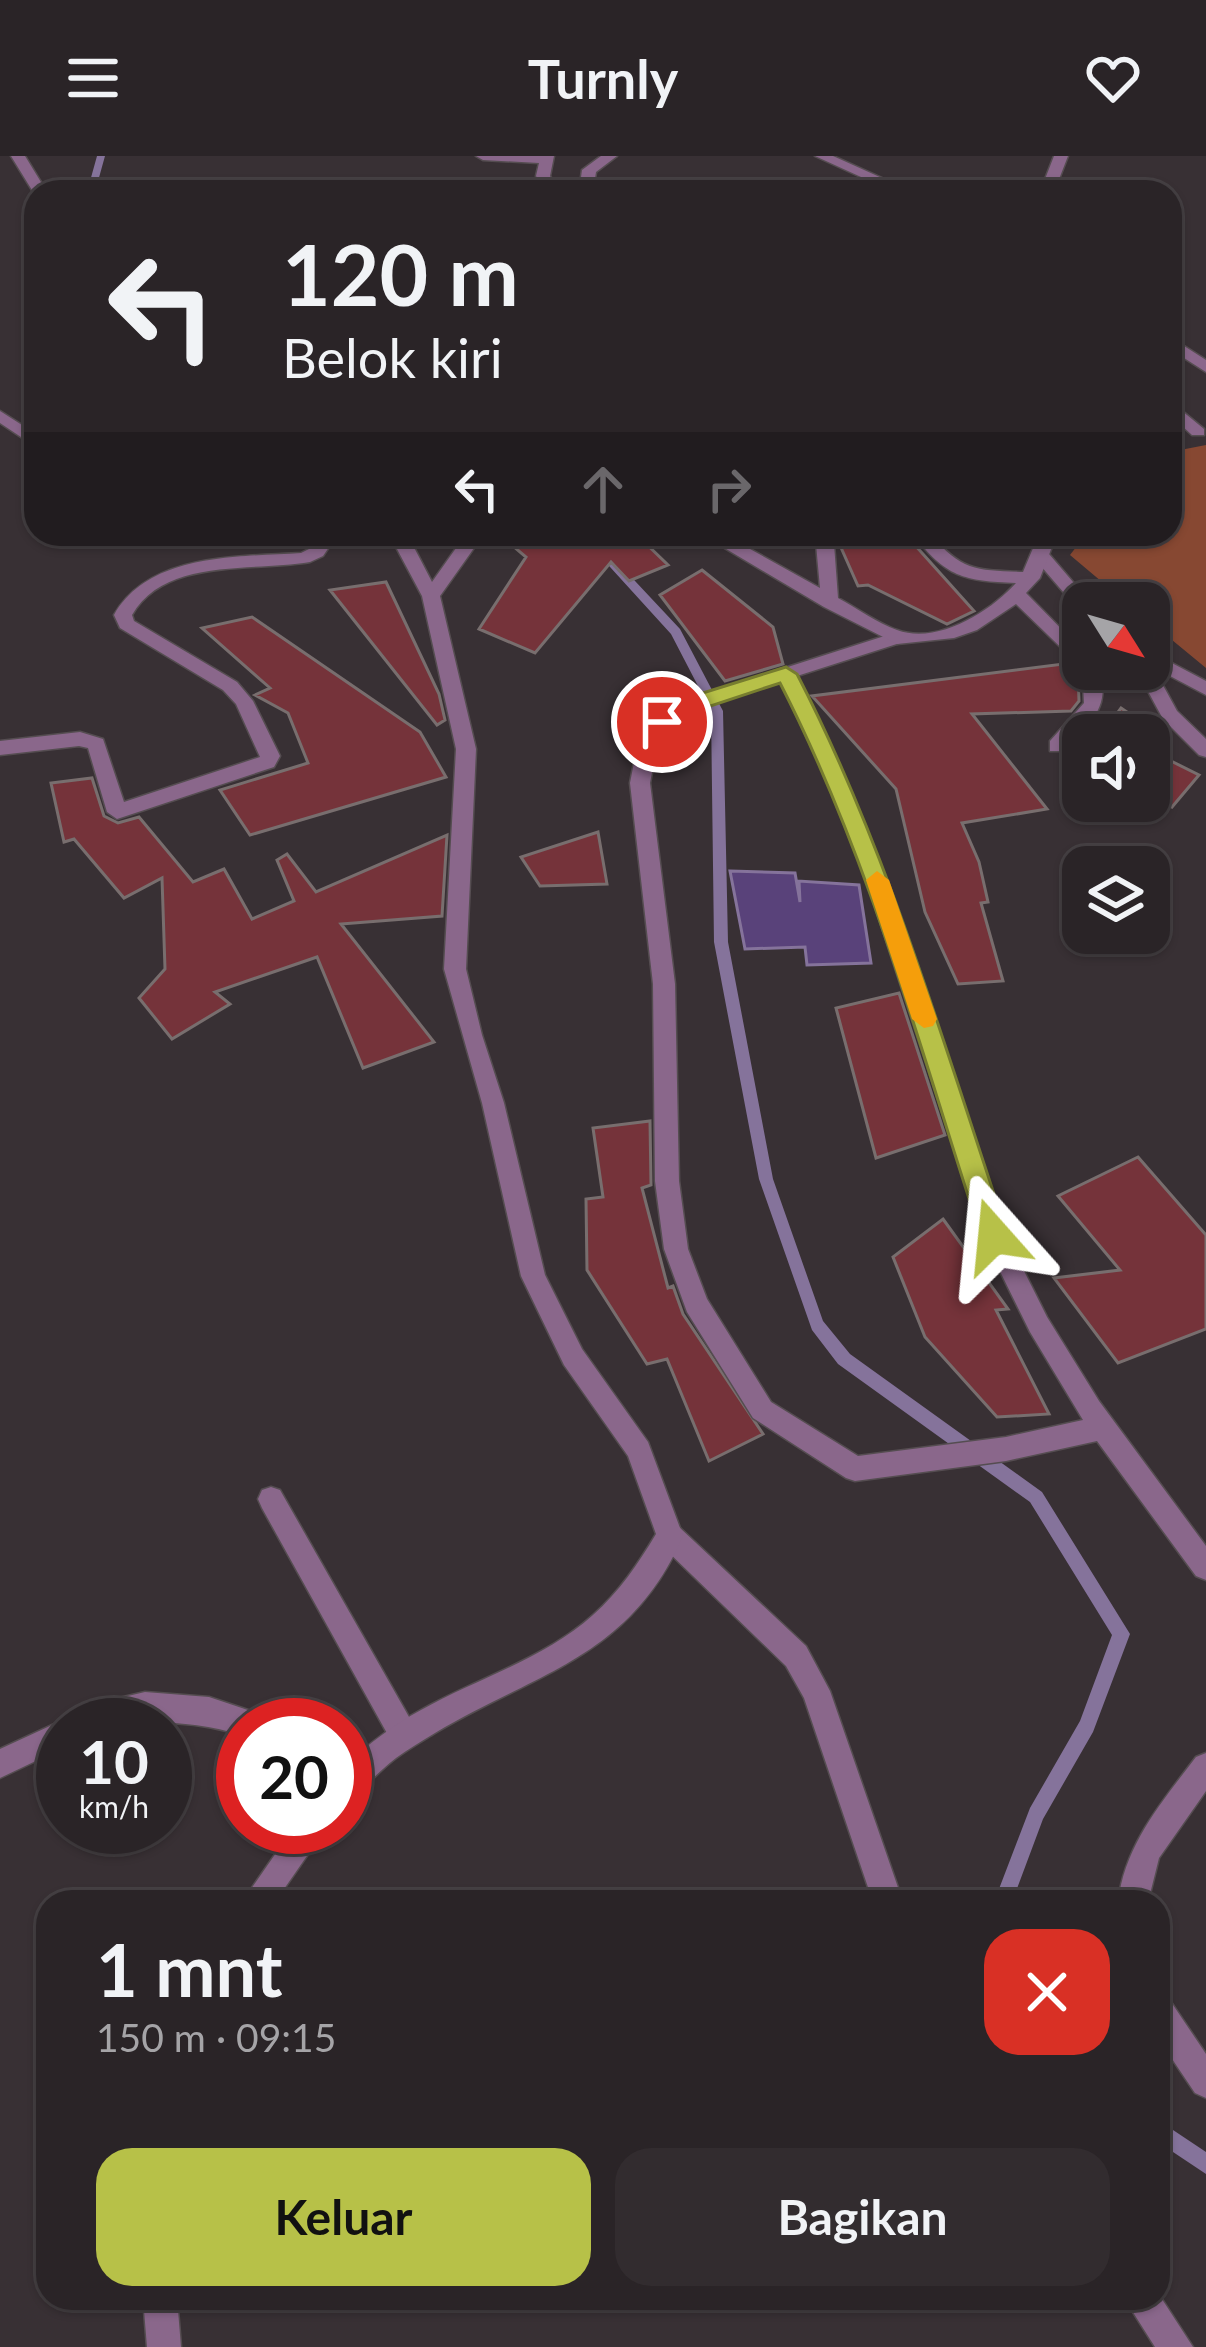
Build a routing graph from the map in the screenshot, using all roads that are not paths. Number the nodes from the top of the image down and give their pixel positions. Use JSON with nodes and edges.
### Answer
{"nodes":[{"id":1,"x":483,"y":156,"type":"edge"},
{"id":2,"x":610,"y":156,"type":"edge"},
{"id":3,"x":822,"y":156,"type":"edge"},
{"id":4,"x":546,"y":158,"type":"edge"},
{"id":5,"x":588,"y":180,"type":"edge"},
{"id":6,"x":878,"y":180,"type":"edge"},
{"id":7,"x":320,"y":546,"type":"edge"},
{"id":8,"x":404,"y":546,"type":"edge"},
{"id":9,"x":467,"y":546,"type":"edge"},
{"id":10,"x":731,"y":546,"type":"edge"},
{"id":11,"x":825,"y":546,"type":"edge"},
{"id":12,"x":930,"y":546,"type":"edge"},
{"id":13,"x":1045,"y":546,"type":"edge"},
{"id":14,"x":1042,"y":558,"type":"junction"},
{"id":15,"x":1030,"y":578,"type":"junction"},
{"id":16,"x":1063,"y":582,"type":"edge"},
{"id":17,"x":431,"y":596,"type":"junction"},
{"id":18,"x":1018,"y":596,"type":"junction"},
{"id":19,"x":830,"y":603,"type":"junction"},
{"id":20,"x":898,"y":638,"type":"junction"},
{"id":21,"x":1062,"y":641,"type":"edge"},
{"id":22,"x":1170,"y":669,"type":"edge"},
{"id":23,"x":786,"y":674,"type":"junction"},
{"id":24,"x":1206,"y":689,"type":"edge"},
{"id":25,"x":1098,"y":690,"type":"edge"},
{"id":26,"x":1156,"y":690,"type":"edge"},
{"id":27,"x":1057,"y":746,"type":"dead end"},
{"id":28,"x":0,"y":748,"type":"edge"},
{"id":29,"x":1206,"y":750,"type":"edge"},
{"id":30,"x":1106,"y":1426,"type":"junction"},
{"id":31,"x":271,"y":1499,"type":"dead end"},
{"id":32,"x":670,"y":1536,"type":"junction"},
{"id":33,"x":1206,"y":1567,"type":"edge"},
{"id":34,"x":404,"y":1734,"type":"junction"},
{"id":35,"x":36,"y":1746,"type":"edge"},
{"id":36,"x":372,"y":1759,"type":"edge"},
{"id":37,"x":0,"y":1764,"type":"edge"},
{"id":38,"x":1206,"y":1767,"type":"edge"},
{"id":39,"x":292,"y":1854,"type":"edge"},
{"id":40,"x":266,"y":1890,"type":"edge"},
{"id":41,"x":885,"y":1890,"type":"edge"},
{"id":42,"x":1133,"y":1890,"type":"edge"},
{"id":43,"x":1170,"y":2028,"type":"edge"},
{"id":44,"x":1206,"y":2082,"type":"edge"},
{"id":45,"x":161,"y":2310,"type":"edge"},
{"id":46,"x":1149,"y":2310,"type":"edge"},
{"id":47,"x":164,"y":2347,"type":"edge"},
{"id":48,"x":1175,"y":2347,"type":"edge"}],
"edges":[{"from":1,"to":4,"type":"street"},
{"from":2,"to":5,"type":"street"},
{"from":3,"to":6,"type":"street"},
{"from":7,"to":28,"type":"street"},
{"from":8,"to":17,"type":"street"},
{"from":9,"to":17,"type":"street"},
{"from":10,"to":19,"type":"street"},
{"from":11,"to":19,"type":"street"},
{"from":12,"to":15,"type":"street"},
{"from":13,"to":14,"type":"street"},
{"from":14,"to":15,"type":"street"},
{"from":14,"to":16,"type":"street"},
{"from":15,"to":18,"type":"street"},
{"from":17,"to":32,"type":"street"},
{"from":18,"to":20,"type":"street"},
{"from":18,"to":21,"type":"street"},
{"from":19,"to":20,"type":"street"},
{"from":20,"to":23,"type":"street"},
{"from":22,"to":24,"type":"street"},
{"from":23,"to":30,"type":"street"},
{"from":23,"to":30,"type":"street"},
{"from":25,"to":27,"type":"street"},
{"from":26,"to":29,"type":"street"},
{"from":30,"to":33,"type":"street"},
{"from":31,"to":34,"type":"street"},
{"from":32,"to":34,"type":"street"},
{"from":32,"to":41,"type":"street"},
{"from":34,"to":36,"type":"street"},
{"from":35,"to":37,"type":"street"},
{"from":38,"to":42,"type":"street"},
{"from":39,"to":40,"type":"street"},
{"from":43,"to":44,"type":"street"},
{"from":45,"to":47,"type":"street"},
{"from":46,"to":48,"type":"street"}]}
